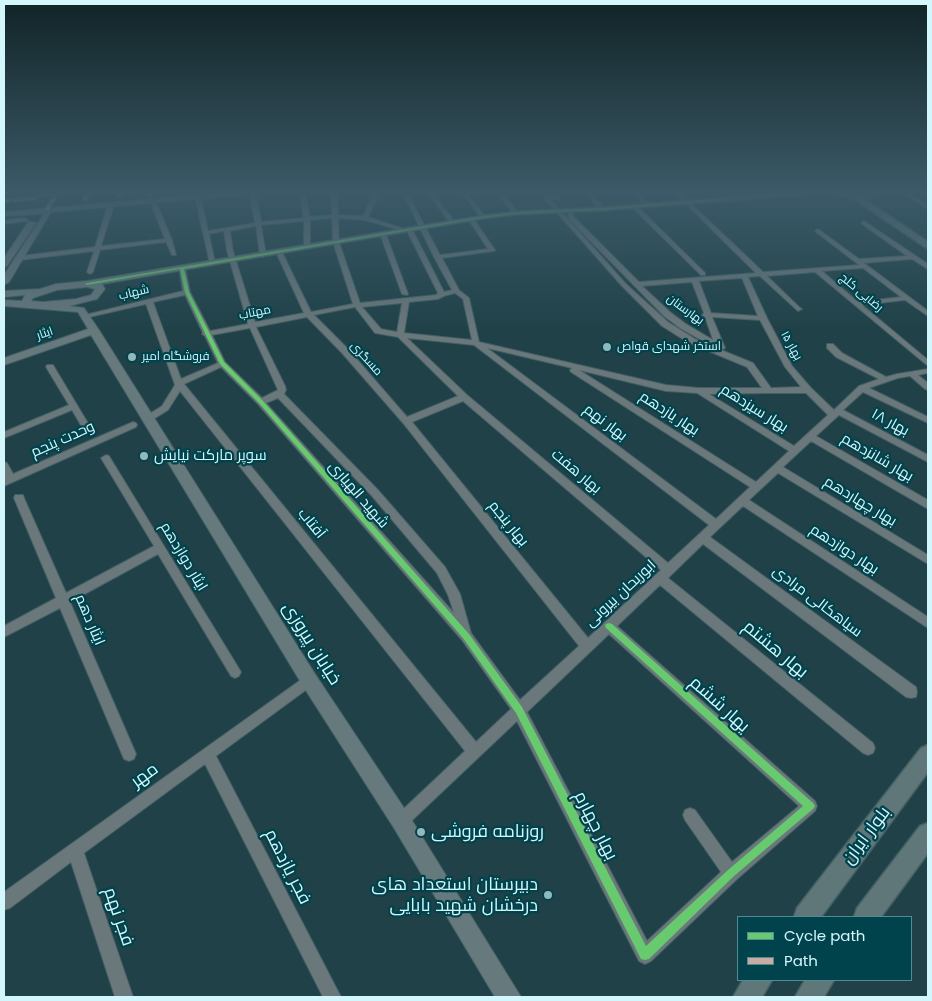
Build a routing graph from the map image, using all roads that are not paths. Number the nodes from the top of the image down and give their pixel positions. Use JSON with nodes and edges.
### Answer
{"nodes":[{"id":1,"x":21,"y":240,"type":"edge"},
{"id":2,"x":31,"y":240,"type":"edge"},
{"id":3,"x":100,"y":240,"type":"edge"},
{"id":4,"x":169,"y":240,"type":"joint"},
{"id":5,"x":207,"y":240,"type":"edge"},
{"id":6,"x":229,"y":240,"type":"edge"},
{"id":7,"x":260,"y":240,"type":"edge"},
{"id":8,"x":307,"y":240,"type":"edge"},
{"id":9,"x":349,"y":240,"type":"edge"},
{"id":10,"x":385,"y":240,"type":"edge"},
{"id":11,"x":411,"y":240,"type":"edge"},
{"id":12,"x":428,"y":240,"type":"edge"},
{"id":13,"x":485,"y":240,"type":"edge"},
{"id":14,"x":584,"y":240,"type":"edge"},
{"id":15,"x":592,"y":240,"type":"edge"},
{"id":16,"x":668,"y":240,"type":"edge"},
{"id":17,"x":726,"y":240,"type":"edge"},
{"id":18,"x":830,"y":240,"type":"edge"},
{"id":19,"x":889,"y":240,"type":"edge"},
{"id":20,"x":336,"y":242,"type":"junction"},
{"id":21,"x":307,"y":247,"type":"junction"},
{"id":22,"x":97,"y":248,"type":"junction"},
{"id":23,"x":279,"y":252,"type":"junction"},
{"id":24,"x":174,"y":254,"type":"dead end"},
{"id":25,"x":263,"y":256,"type":"junction"},
{"id":26,"x":914,"y":256,"type":"junction"},
{"id":27,"x":437,"y":257,"type":"junction"},
{"id":28,"x":20,"y":258,"type":"junction"},
{"id":29,"x":233,"y":260,"type":"junction"},
{"id":30,"x":212,"y":263,"type":"junction"},
{"id":31,"x":4,"y":264,"type":"edge"},
{"id":32,"x":862,"y":264,"type":"junction"},
{"id":33,"x":928,"y":266,"type":"edge"},
{"id":34,"x":182,"y":268,"type":"junction"},
{"id":35,"x":816,"y":270,"type":"junction"},
{"id":36,"x":90,"y":272,"type":"dead end"},
{"id":37,"x":703,"y":274,"type":"dead end"},
{"id":38,"x":761,"y":274,"type":"junction"},
{"id":39,"x":744,"y":276,"type":"junction"},
{"id":40,"x":129,"y":277,"type":"junction"},
{"id":41,"x":695,"y":280,"type":"junction"},
{"id":42,"x":4,"y":282,"type":"edge"},
{"id":43,"x":87,"y":284,"type":"junction"},
{"id":44,"x":636,"y":284,"type":"junction"},
{"id":45,"x":46,"y":289,"type":"junction"},
{"id":46,"x":456,"y":291,"type":"junction"},
{"id":47,"x":187,"y":292,"type":"junction"},
{"id":48,"x":4,"y":294,"type":"edge"},
{"id":49,"x":442,"y":294,"type":"junction"},
{"id":50,"x":94,"y":296,"type":"junction"},
{"id":51,"x":406,"y":298,"type":"junction"},
{"id":52,"x":907,"y":298,"type":"junction"},
{"id":53,"x":149,"y":301,"type":"junction"},
{"id":54,"x":4,"y":304,"type":"edge"},
{"id":55,"x":31,"y":304,"type":"junction"},
{"id":56,"x":856,"y":304,"type":"junction"},
{"id":57,"x":43,"y":305,"type":"junction"},
{"id":58,"x":357,"y":305,"type":"junction"},
{"id":59,"x":798,"y":310,"type":"dead end"},
{"id":60,"x":926,"y":311,"type":"edge"},
{"id":61,"x":308,"y":314,"type":"junction"},
{"id":62,"x":706,"y":314,"type":"junction"},
{"id":63,"x":763,"y":318,"type":"junction"},
{"id":64,"x":87,"y":319,"type":"junction"},
{"id":65,"x":252,"y":325,"type":"junction"},
{"id":66,"x":206,"y":334,"type":"junction"},
{"id":67,"x":400,"y":335,"type":"junction"},
{"id":68,"x":476,"y":343,"type":"junction"},
{"id":69,"x":718,"y":346,"type":"junction"},
{"id":70,"x":830,"y":346,"type":"dead end"},
{"id":71,"x":4,"y":362,"type":"edge"},
{"id":72,"x":928,"y":364,"type":"edge"},
{"id":73,"x":218,"y":365,"type":"dead end"},
{"id":74,"x":566,"y":365,"type":"junction"},
{"id":75,"x":750,"y":365,"type":"junction"},
{"id":76,"x":50,"y":367,"type":"dead end"},
{"id":77,"x":928,"y":371,"type":"edge"},
{"id":78,"x":912,"y":374,"type":"junction"},
{"id":79,"x":886,"y":380,"type":"junction"},
{"id":80,"x":179,"y":384,"type":"junction"},
{"id":81,"x":928,"y":387,"type":"edge"},
{"id":82,"x":862,"y":388,"type":"junction"},
{"id":83,"x":808,"y":390,"type":"junction"},
{"id":84,"x":699,"y":391,"type":"junction"},
{"id":85,"x":769,"y":391,"type":"junction"},
{"id":86,"x":278,"y":394,"type":"junction"},
{"id":87,"x":464,"y":397,"type":"junction"},
{"id":88,"x":261,"y":402,"type":"junction"},
{"id":89,"x":74,"y":406,"type":"junction"},
{"id":90,"x":836,"y":413,"type":"junction"},
{"id":91,"x":928,"y":420,"type":"edge"},
{"id":92,"x":406,"y":421,"type":"junction"},
{"id":93,"x":141,"y":422,"type":"junction"},
{"id":94,"x":85,"y":425,"type":"dead end"},
{"id":95,"x":4,"y":434,"type":"edge"},
{"id":96,"x":811,"y":437,"type":"junction"},
{"id":97,"x":795,"y":451,"type":"junction"},
{"id":98,"x":106,"y":458,"type":"dead end"},
{"id":99,"x":928,"y":459,"type":"edge"},
{"id":100,"x":4,"y":464,"type":"edge"},
{"id":101,"x":777,"y":468,"type":"junction"},
{"id":102,"x":7,"y":480,"type":"edge"},
{"id":103,"x":757,"y":487,"type":"junction"},
{"id":104,"x":18,"y":498,"type":"dead end"},
{"id":105,"x":743,"y":501,"type":"junction"},
{"id":106,"x":928,"y":505,"type":"edge"},
{"id":107,"x":716,"y":525,"type":"junction"},
{"id":108,"x":703,"y":538,"type":"junction"},
{"id":109,"x":160,"y":548,"type":"junction"},
{"id":110,"x":928,"y":560,"type":"edge"},
{"id":111,"x":665,"y":574,"type":"junction"},
{"id":112,"x":63,"y":600,"type":"junction"},
{"id":113,"x":928,"y":623,"type":"edge"},
{"id":114,"x":609,"y":626,"type":"junction"},
{"id":115,"x":4,"y":632,"type":"edge"},
{"id":116,"x":466,"y":636,"type":"junction"},
{"id":117,"x":587,"y":646,"type":"junction"},
{"id":118,"x":235,"y":672,"type":"dead end"},
{"id":119,"x":309,"y":680,"type":"junction"},
{"id":120,"x":911,"y":692,"type":"dead end"},
{"id":121,"x":519,"y":710,"type":"junction"},
{"id":122,"x":868,"y":748,"type":"dead end"},
{"id":123,"x":475,"y":752,"type":"junction"},
{"id":124,"x":129,"y":754,"type":"dead end"},
{"id":125,"x":207,"y":754,"type":"junction"},
{"id":126,"x":928,"y":755,"type":"edge"},
{"id":127,"x":690,"y":815,"type":"dead end"},
{"id":128,"x":401,"y":821,"type":"junction"},
{"id":129,"x":928,"y":834,"type":"edge"},
{"id":130,"x":75,"y":850,"type":"junction"},
{"id":131,"x":731,"y":873,"type":"junction"},
{"id":132,"x":4,"y":902,"type":"edge"},
{"id":133,"x":807,"y":916,"type":"edge"},
{"id":134,"x":867,"y":916,"type":"edge"},
{"id":135,"x":758,"y":981,"type":"edge"},
{"id":136,"x":820,"y":981,"type":"edge"},
{"id":137,"x":124,"y":997,"type":"edge"},
{"id":138,"x":332,"y":997,"type":"edge"},
{"id":139,"x":509,"y":997,"type":"edge"},
{"id":140,"x":746,"y":997,"type":"edge"},
{"id":141,"x":808,"y":997,"type":"edge"}],
"edges":[{"from":1,"to":31,"type":"main road"},
{"from":2,"to":28,"type":"main road"},
{"from":3,"to":22,"type":"street"},
{"from":4,"to":22,"type":"street"},
{"from":4,"to":24,"type":"street"},
{"from":5,"to":30,"type":"street"},
{"from":6,"to":29,"type":"street"},
{"from":7,"to":25,"type":"street"},
{"from":8,"to":21,"type":"street"},
{"from":9,"to":20,"type":"main road"},
{"from":10,"to":51,"type":"street"},
{"from":11,"to":49,"type":"street"},
{"from":12,"to":27,"type":"street"},
{"from":13,"to":27,"type":"street"},
{"from":14,"to":75,"type":"street","name":"بهارستان"},
{"from":15,"to":44,"type":"street","name":"بهارستان"},
{"from":16,"to":37,"type":"street"},
{"from":17,"to":38,"type":"street"},
{"from":18,"to":32,"type":"street"},
{"from":19,"to":26,"type":"street"},
{"from":20,"to":21,"type":"main road"},
{"from":20,"to":58,"type":"street"},
{"from":21,"to":23,"type":"main road"},
{"from":22,"to":28,"type":"street"},
{"from":22,"to":36,"type":"street"},
{"from":23,"to":25,"type":"main road"},
{"from":23,"to":61,"type":"street","name":"مسگری"},
{"from":25,"to":29,"type":"main road"},
{"from":26,"to":32,"type":"street","name":"رضایی کلج"},
{"from":26,"to":33,"type":"street"},
{"from":27,"to":46,"type":"street"},
{"from":28,"to":42,"type":"main road"},
{"from":29,"to":30,"type":"main road"},
{"from":29,"to":65,"type":"street"},
{"from":30,"to":34,"type":"main road"},
{"from":32,"to":35,"type":"street","name":"رضایی کلج"},
{"from":32,"to":52,"type":"street"},
{"from":34,"to":40,"type":"main road"},
{"from":34,"to":47,"type":"street","name":"شهید الهیاری"},
{"from":35,"to":38,"type":"street"},
{"from":35,"to":56,"type":"street","name":"رضایی کلج"},
{"from":38,"to":39,"type":"street"},
{"from":38,"to":59,"type":"street"},
{"from":39,"to":41,"type":"street"},
{"from":39,"to":63,"type":"street","name":"بهار ۱۵"},
{"from":40,"to":43,"type":"main road"},
{"from":40,"to":50,"type":"main road"},
{"from":41,"to":44,"type":"street"},
{"from":41,"to":62,"type":"street"},
{"from":43,"to":45,"type":"main road"},
{"from":43,"to":50,"type":"main road"},
{"from":44,"to":69,"type":"street","name":"بهارستان"},
{"from":45,"to":48,"type":"main road"},
{"from":45,"to":55,"type":"main road"},
{"from":46,"to":49,"type":"street","name":"مهتاب"},
{"from":46,"to":68,"type":"street"},
{"from":47,"to":53,"type":"street","name":"شهاب"},
{"from":47,"to":66,"type":"street","name":"شهید الهیاری"},
{"from":49,"to":51,"type":"street","name":"مهتاب"},
{"from":50,"to":57,"type":"main road"},
{"from":50,"to":64,"type":"main road"},
{"from":51,"to":58,"type":"street","name":"مهتاب"},
{"from":51,"to":67,"type":"street"},
{"from":52,"to":56,"type":"street"},
{"from":52,"to":60,"type":"street"},
{"from":53,"to":64,"type":"street","name":"شهاب"},
{"from":53,"to":80,"type":"street","name":"آفتاب"},
{"from":54,"to":55,"type":"main road"},
{"from":55,"to":57,"type":"main road"},
{"from":56,"to":72,"type":"street","name":"رضایی کلج"},
{"from":57,"to":64,"type":"main road"},
{"from":58,"to":61,"type":"street","name":"مهتاب"},
{"from":58,"to":67,"type":"street"},
{"from":61,"to":65,"type":"street","name":"مهتاب"},
{"from":61,"to":92,"type":"street","name":"مسگری"},
{"from":62,"to":63,"type":"street"},
{"from":62,"to":69,"type":"street"},
{"from":63,"to":83,"type":"street","name":"بهار ۱۵"},
{"from":64,"to":71,"type":"main road","name":"ایثار"},
{"from":64,"to":93,"type":"main road","name":"خیابان پیروزی"},
{"from":65,"to":66,"type":"street","name":"مهتاب"},
{"from":65,"to":86,"type":"street"},
{"from":66,"to":88,"type":"street","name":"شهید الهیاری"},
{"from":67,"to":68,"type":"street"},
{"from":67,"to":87,"type":"street","name":"بهار هفت"},
{"from":68,"to":74,"type":"street"},
{"from":68,"to":107,"type":"street","name":"بهار نهم"},
{"from":69,"to":75,"type":"street","name":"بهارستان"},
{"from":70,"to":79,"type":"street"},
{"from":73,"to":80,"type":"street"},
{"from":74,"to":84,"type":"street"},
{"from":74,"to":103,"type":"street","name":"بهار یازدهم"},
{"from":75,"to":85,"type":"street"},
{"from":76,"to":89,"type":"street"},
{"from":77,"to":78,"type":"street"},
{"from":78,"to":79,"type":"street"},
{"from":78,"to":81,"type":"street"},
{"from":79,"to":82,"type":"street"},
{"from":80,"to":93,"type":"street","name":"وحدت پنجم"},
{"from":80,"to":123,"type":"street","name":"آفتاب"},
{"from":82,"to":90,"type":"street","name":"ابوریحان بیرونی"},
{"from":82,"to":91,"type":"street"},
{"from":83,"to":85,"type":"street"},
{"from":83,"to":90,"type":"street","name":"بهار ۱۵"},
{"from":84,"to":85,"type":"street"},
{"from":84,"to":97,"type":"street","name":"بهار سیزدهم"},
{"from":86,"to":88,"type":"street"},
{"from":86,"to":116,"type":"street","name":"شهید الهیاری"},
{"from":87,"to":92,"type":"street"},
{"from":87,"to":111,"type":"street","name":"بهار هفت"},
{"from":88,"to":116,"type":"street","name":"شهید الهیاری"},
{"from":89,"to":94,"type":"street"},
{"from":89,"to":95,"type":"street"},
{"from":90,"to":96,"type":"street","name":"ابوریحان بیرونی"},
{"from":90,"to":99,"type":"street","name":"بهار ۱۸"},
{"from":92,"to":117,"type":"street","name":"بهار پنجم"},
{"from":93,"to":102,"type":"street","name":"وحدت پنجم"},
{"from":93,"to":119,"type":"main road","name":"خیابان پیروزی"},
{"from":96,"to":97,"type":"street","name":"ابوریحان بیرونی"},
{"from":96,"to":106,"type":"street","name":"بهار شانزدهم"},
{"from":97,"to":101,"type":"street","name":"ابوریحان بیرونی"},
{"from":98,"to":109,"type":"street","name":"ایثار دوازدهم"},
{"from":100,"to":102,"type":"street"},
{"from":101,"to":103,"type":"street","name":"ابوریحان بیرونی"},
{"from":101,"to":110,"type":"street","name":"بهار چهاردهم"},
{"from":103,"to":105,"type":"street","name":"ابوریحان بیرونی"},
{"from":104,"to":112,"type":"street","name":"ایثار دهم"},
{"from":105,"to":107,"type":"street","name":"ابوریحان بیرونی"},
{"from":105,"to":113,"type":"street","name":"بهار دوازدهم"},
{"from":107,"to":108,"type":"street","name":"ابوریحان بیرونی"},
{"from":108,"to":111,"type":"street","name":"ابوریحان بیرونی"},
{"from":108,"to":120,"type":"street","name":"سیاهکالی مرادی"},
{"from":109,"to":112,"type":"street"},
{"from":109,"to":118,"type":"street","name":"ایثار دوازدهم"},
{"from":111,"to":114,"type":"street","name":"ابوریحان بیرونی"},
{"from":111,"to":122,"type":"street","name":"بهار هشتم"},
{"from":112,"to":115,"type":"street"},
{"from":112,"to":124,"type":"street","name":"ایثار دهم"},
{"from":114,"to":117,"type":"street","name":"ابوریحان بیرونی"},
{"from":114,"to":131,"type":"street","name":"یهار ششم"},
{"from":116,"to":121,"type":"street","name":"شهید الهیاری"},
{"from":117,"to":121,"type":"street","name":"ابوریحان بیرونی"},
{"from":119,"to":125,"type":"street","name":"مهر"},
{"from":119,"to":128,"type":"main road","name":"خیابان پیروزی"},
{"from":121,"to":123,"type":"street","name":"ابوریحان بیرونی"},
{"from":121,"to":131,"type":"street","name":"بهار چهارم"},
{"from":123,"to":128,"type":"street","name":"ابوریحان بیرونی"},
{"from":125,"to":130,"type":"street","name":"مهر"},
{"from":125,"to":138,"type":"street","name":"فجر یازدهم"},
{"from":126,"to":133,"type":"main road","name":"بلوار ایران"},
{"from":127,"to":131,"type":"street"},
{"from":128,"to":139,"type":"main road","name":"خیابان پیروزی"},
{"from":129,"to":134,"type":"main road"},
{"from":130,"to":132,"type":"street","name":"مهر"},
{"from":130,"to":137,"type":"street","name":"فجر نهم"},
{"from":135,"to":140,"type":"main road"},
{"from":136,"to":141,"type":"main road"}]}
